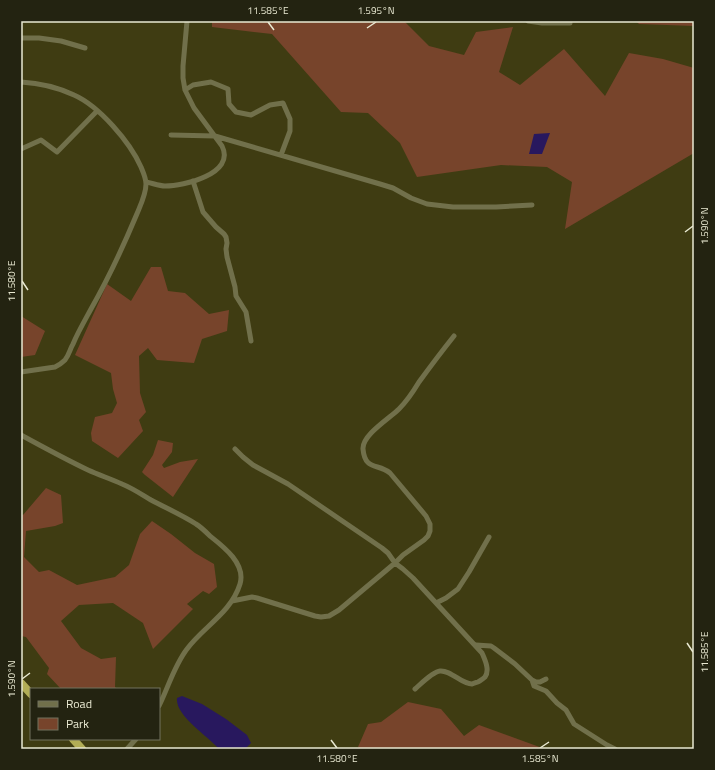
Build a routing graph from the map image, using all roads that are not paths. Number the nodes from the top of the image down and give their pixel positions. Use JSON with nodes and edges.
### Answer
{"nodes":[{"id":1,"x":187,"y":21,"type":"edge"},
{"id":2,"x":528,"y":21,"type":"edge"},
{"id":3,"x":570,"y":23,"type":"dead end"},
{"id":4,"x":21,"y":38,"type":"edge"},
{"id":5,"x":85,"y":48,"type":"dead end"},
{"id":6,"x":21,"y":82,"type":"edge"},
{"id":7,"x":185,"y":90,"type":"junction"},
{"id":8,"x":96,"y":110,"type":"junction"},
{"id":9,"x":171,"y":135,"type":"dead end"},
{"id":10,"x":215,"y":136,"type":"junction"},
{"id":11,"x":21,"y":150,"type":"edge"},
{"id":12,"x":281,"y":155,"type":"junction"},
{"id":13,"x":193,"y":181,"type":"junction"},
{"id":14,"x":146,"y":182,"type":"junction"},
{"id":15,"x":532,"y":205,"type":"dead end"},
{"id":16,"x":454,"y":336,"type":"dead end"},
{"id":17,"x":251,"y":341,"type":"dead end"},
{"id":18,"x":21,"y":372,"type":"edge"},
{"id":19,"x":21,"y":435,"type":"edge"},
{"id":20,"x":235,"y":449,"type":"dead end"},
{"id":21,"x":489,"y":537,"type":"dead end"},
{"id":22,"x":395,"y":564,"type":"junction"},
{"id":23,"x":232,"y":601,"type":"junction"},
{"id":24,"x":436,"y":603,"type":"junction"},
{"id":25,"x":476,"y":645,"type":"junction"},
{"id":26,"x":546,"y":679,"type":"dead end"},
{"id":27,"x":532,"y":680,"type":"junction"},
{"id":28,"x":21,"y":683,"type":"edge"},
{"id":29,"x":415,"y":689,"type":"dead end"},
{"id":30,"x":30,"y":693,"type":"edge"},
{"id":31,"x":160,"y":704,"type":"edge"},
{"id":32,"x":74,"y":740,"type":"edge"},
{"id":33,"x":135,"y":740,"type":"edge"},
{"id":34,"x":82,"y":749,"type":"edge"},
{"id":35,"x":127,"y":749,"type":"edge"},
{"id":36,"x":615,"y":749,"type":"edge"}],
"edges":[{"from":1,"to":7,"type":"street"},
{"from":2,"to":3,"type":"street"},
{"from":4,"to":5,"type":"street"},
{"from":6,"to":8,"type":"street"},
{"from":7,"to":10,"type":"street"},
{"from":7,"to":12,"type":"street"},
{"from":8,"to":11,"type":"street"},
{"from":8,"to":14,"type":"street"},
{"from":9,"to":10,"type":"street"},
{"from":10,"to":12,"type":"street"},
{"from":10,"to":13,"type":"street"},
{"from":12,"to":15,"type":"street"},
{"from":13,"to":14,"type":"street"},
{"from":13,"to":17,"type":"street"},
{"from":14,"to":18,"type":"street"},
{"from":16,"to":22,"type":"street"},
{"from":19,"to":23,"type":"street"},
{"from":20,"to":22,"type":"street"},
{"from":21,"to":24,"type":"street"},
{"from":22,"to":23,"type":"street"},
{"from":22,"to":24,"type":"street"},
{"from":23,"to":31,"type":"street"},
{"from":24,"to":25,"type":"street"},
{"from":25,"to":27,"type":"street"},
{"from":25,"to":29,"type":"street"},
{"from":26,"to":27,"type":"street"},
{"from":27,"to":36,"type":"street"},
{"from":28,"to":30,"type":"highway"},
{"from":32,"to":34,"type":"highway"},
{"from":33,"to":35,"type":"street"}]}
